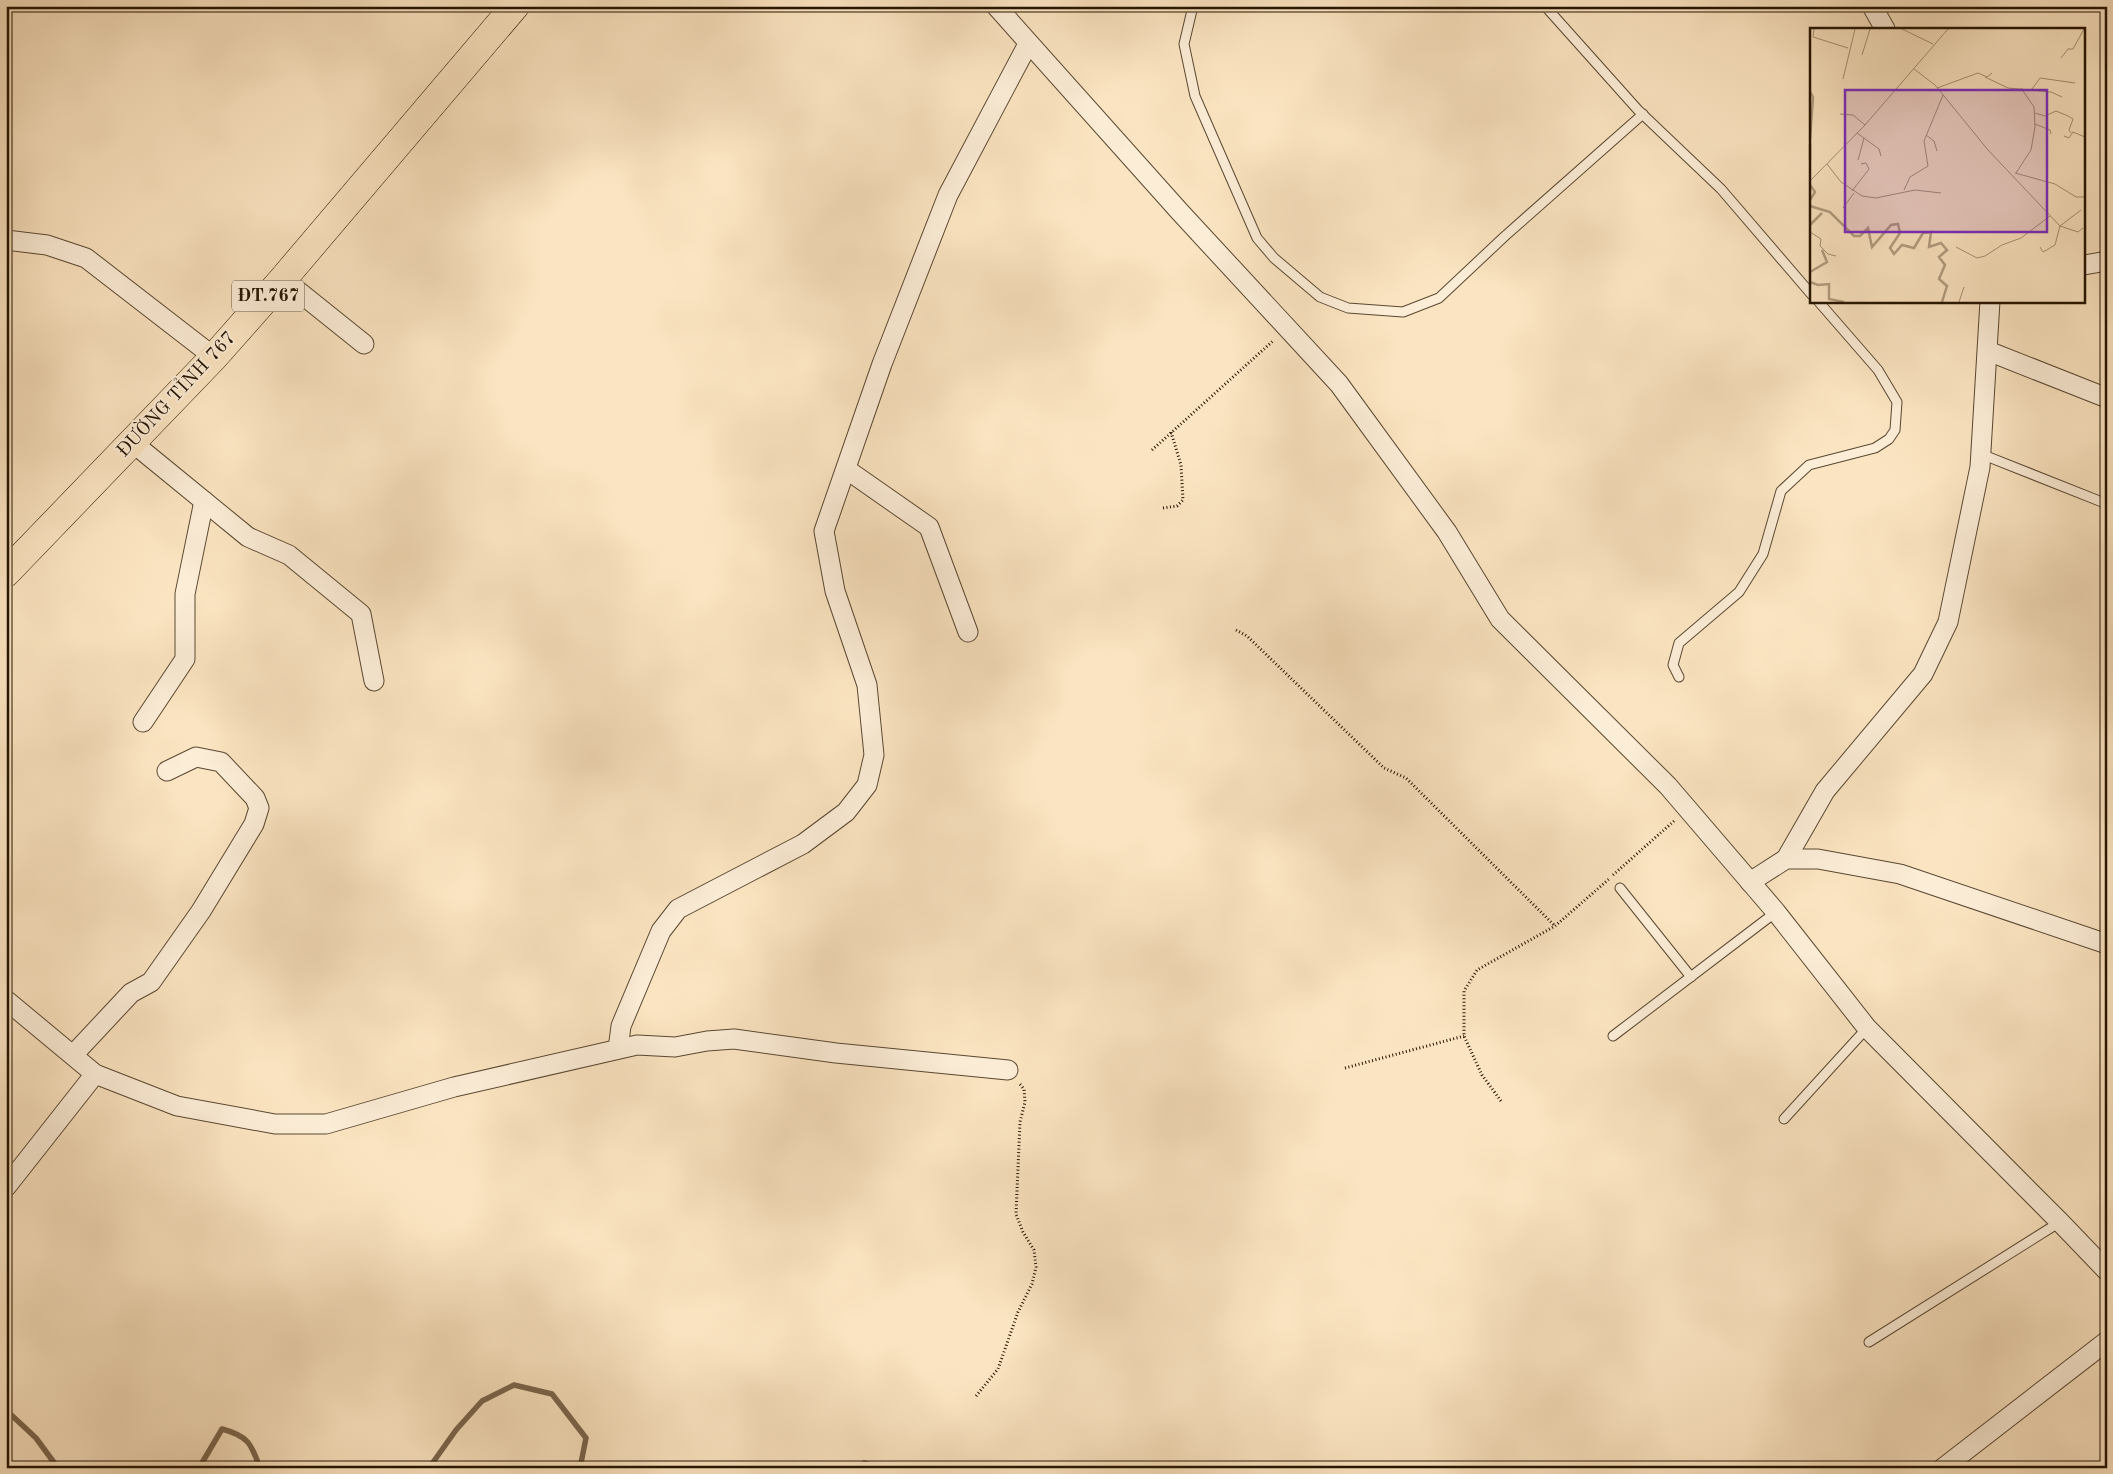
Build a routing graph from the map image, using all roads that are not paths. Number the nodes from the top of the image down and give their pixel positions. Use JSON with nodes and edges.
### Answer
{"nodes":[{"id":1,"x":515,"y":6,"type":"edge"},
{"id":2,"x":996,"y":6,"type":"edge"},
{"id":3,"x":1194,"y":6,"type":"edge"},
{"id":4,"x":1545,"y":6,"type":"edge"},
{"id":5,"x":1872,"y":6,"type":"edge"},
{"id":6,"x":1884,"y":28,"type":"edge"},
{"id":7,"x":1028,"y":44,"type":"junction"},
{"id":8,"x":1643,"y":114,"type":"junction"},
{"id":9,"x":6,"y":240,"type":"edge"},
{"id":10,"x":2107,"y":261,"type":"edge"},
{"id":11,"x":2086,"y":265,"type":"edge"},
{"id":12,"x":283,"y":279,"type":"junction"},
{"id":13,"x":1810,"y":292,"type":"edge"},
{"id":14,"x":1819,"y":302,"type":"edge"},
{"id":15,"x":1990,"y":302,"type":"edge"},
{"id":16,"x":364,"y":344,"type":"dead end"},
{"id":17,"x":1988,"y":351,"type":"junction"},
{"id":18,"x":214,"y":357,"type":"junction"},
{"id":19,"x":2107,"y":398,"type":"edge"},
{"id":20,"x":133,"y":442,"type":"junction"},
{"id":21,"x":1981,"y":454,"type":"junction"},
{"id":22,"x":846,"y":469,"type":"junction"},
{"id":23,"x":204,"y":501,"type":"junction"},
{"id":24,"x":2107,"y":504,"type":"edge"},
{"id":25,"x":6,"y":572,"type":"edge"},
{"id":26,"x":968,"y":632,"type":"dead end"},
{"id":27,"x":1679,"y":677,"type":"dead end"},
{"id":28,"x":374,"y":681,"type":"dead end"},
{"id":29,"x":143,"y":722,"type":"dead end"},
{"id":30,"x":167,"y":771,"type":"dead end"},
{"id":31,"x":1786,"y":859,"type":"junction"},
{"id":32,"x":1750,"y":882,"type":"junction"},
{"id":33,"x":1620,"y":888,"type":"dead end"},
{"id":34,"x":1776,"y":912,"type":"junction"},
{"id":35,"x":2107,"y":944,"type":"edge"},
{"id":36,"x":1691,"y":977,"type":"junction"},
{"id":37,"x":6,"y":1000,"type":"edge"},
{"id":38,"x":1867,"y":1028,"type":"junction"},
{"id":39,"x":1612,"y":1036,"type":"dead end"},
{"id":40,"x":618,"y":1049,"type":"junction"},
{"id":41,"x":74,"y":1055,"type":"junction"},
{"id":42,"x":1008,"y":1070,"type":"road end"},
{"id":43,"x":95,"y":1074,"type":"junction"},
{"id":44,"x":1784,"y":1119,"type":"dead end"},
{"id":45,"x":6,"y":1187,"type":"edge"},
{"id":46,"x":2060,"y":1222,"type":"junction"},
{"id":47,"x":2107,"y":1271,"type":"edge"},
{"id":48,"x":2107,"y":1341,"type":"edge"},
{"id":49,"x":1869,"y":1342,"type":"dead end"},
{"id":50,"x":1943,"y":1468,"type":"edge"}],
"edges":[{"from":1,"to":12,"type":"main road","name":"ĐƯỜNG TỈNH 767","number":"ĐT.767"},
{"from":2,"to":7,"type":"street"},
{"from":3,"to":8,"type":"lane"},
{"from":4,"to":8,"type":"lane"},
{"from":5,"to":6,"type":"street"},
{"from":7,"to":22,"type":"street"},
{"from":7,"to":32,"type":"street"},
{"from":8,"to":13,"type":"lane"},
{"from":9,"to":18,"type":"street"},
{"from":10,"to":11,"type":"street"},
{"from":12,"to":16,"type":"street"},
{"from":12,"to":18,"type":"main road","name":"ĐƯỜNG TỈNH 767","number":"ĐT.767"},
{"from":14,"to":27,"type":"lane"},
{"from":15,"to":17,"type":"street"},
{"from":17,"to":19,"type":"street"},
{"from":17,"to":21,"type":"street"},
{"from":18,"to":20,"type":"main road","name":"ĐƯỜNG TỈNH 767","number":"ĐT.767"},
{"from":20,"to":23,"type":"street"},
{"from":20,"to":25,"type":"main road","name":"ĐƯỜNG TỈNH 767","number":"ĐT.767"},
{"from":21,"to":24,"type":"lane"},
{"from":21,"to":31,"type":"street"},
{"from":22,"to":26,"type":"street"},
{"from":22,"to":40,"type":"street"},
{"from":23,"to":28,"type":"street"},
{"from":23,"to":29,"type":"street"},
{"from":30,"to":41,"type":"street"},
{"from":31,"to":32,"type":"street"},
{"from":31,"to":35,"type":"street"},
{"from":32,"to":34,"type":"street"},
{"from":33,"to":36,"type":"lane"},
{"from":34,"to":36,"type":"lane"},
{"from":34,"to":38,"type":"street"},
{"from":36,"to":39,"type":"lane"},
{"from":37,"to":41,"type":"street"},
{"from":38,"to":44,"type":"lane"},
{"from":38,"to":46,"type":"street"},
{"from":40,"to":42,"type":"street"},
{"from":40,"to":43,"type":"street"},
{"from":41,"to":43,"type":"street"},
{"from":43,"to":45,"type":"street"},
{"from":46,"to":47,"type":"street"},
{"from":46,"to":49,"type":"lane"},
{"from":48,"to":50,"type":"street"}]}
